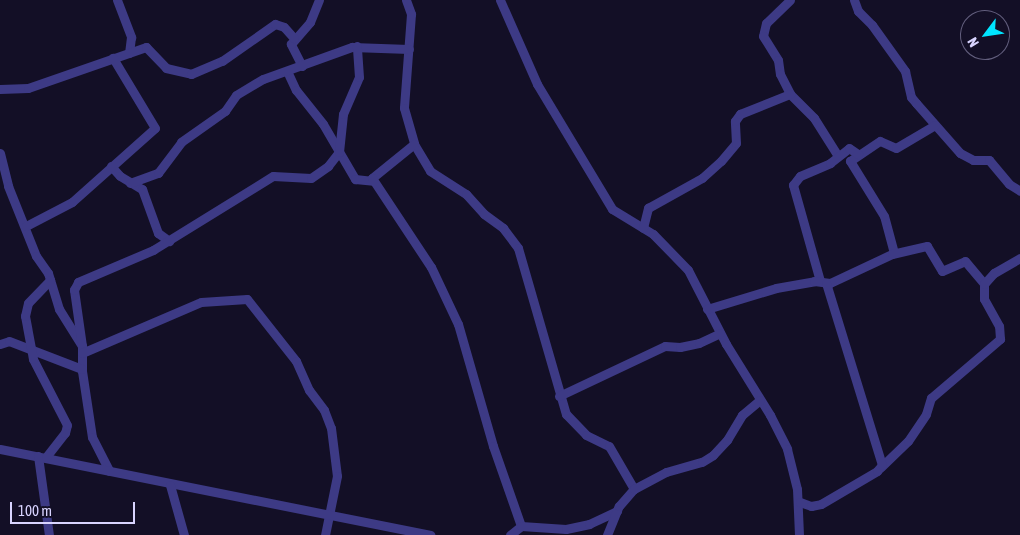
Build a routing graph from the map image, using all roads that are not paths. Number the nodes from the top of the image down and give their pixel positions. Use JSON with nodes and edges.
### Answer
{"nodes":[{"id":1,"x":117,"y":0,"type":"edge"},
{"id":2,"x":319,"y":0,"type":"edge"},
{"id":3,"x":406,"y":0,"type":"edge"},
{"id":4,"x":500,"y":0,"type":"edge"},
{"id":5,"x":790,"y":0,"type":"edge"},
{"id":6,"x":854,"y":0,"type":"edge"},
{"id":7,"x":294,"y":38,"type":"junction"},
{"id":8,"x":357,"y":46,"type":"junction"},
{"id":9,"x":409,"y":49,"type":"junction"},
{"id":10,"x":129,"y":53,"type":"junction"},
{"id":11,"x":114,"y":58,"type":"junction"},
{"id":12,"x":302,"y":66,"type":"junction"},
{"id":13,"x":287,"y":72,"type":"junction"},
{"id":14,"x":0,"y":89,"type":"edge"},
{"id":15,"x":790,"y":94,"type":"junction"},
{"id":16,"x":935,"y":125,"type":"junction"},
{"id":17,"x":414,"y":144,"type":"junction"},
{"id":18,"x":339,"y":152,"type":"junction"},
{"id":19,"x":0,"y":154,"type":"edge"},
{"id":20,"x":858,"y":154,"type":"junction"},
{"id":21,"x":838,"y":156,"type":"junction"},
{"id":22,"x":112,"y":166,"type":"junction"},
{"id":23,"x":373,"y":181,"type":"junction"},
{"id":24,"x":130,"y":183,"type":"junction"},
{"id":25,"x":1020,"y":191,"type":"edge"},
{"id":26,"x":26,"y":226,"type":"junction"},
{"id":27,"x":643,"y":228,"type":"junction"},
{"id":28,"x":169,"y":241,"type":"junction"},
{"id":29,"x":894,"y":254,"type":"junction"},
{"id":30,"x":1020,"y":258,"type":"edge"},
{"id":31,"x":50,"y":280,"type":"junction"},
{"id":32,"x":823,"y":282,"type":"junction"},
{"id":33,"x":984,"y":284,"type":"junction"},
{"id":34,"x":707,"y":309,"type":"junction"},
{"id":35,"x":720,"y":333,"type":"junction"},
{"id":36,"x":0,"y":344,"type":"edge"},
{"id":37,"x":82,"y":349,"type":"junction"},
{"id":38,"x":31,"y":352,"type":"junction"},
{"id":39,"x":82,"y":369,"type":"junction"},
{"id":40,"x":559,"y":396,"type":"junction"},
{"id":41,"x":760,"y":400,"type":"junction"},
{"id":42,"x":0,"y":449,"type":"edge"},
{"id":43,"x":42,"y":456,"type":"junction"},
{"id":44,"x":881,"y":467,"type":"junction"},
{"id":45,"x":109,"y":471,"type":"junction"},
{"id":46,"x":170,"y":485,"type":"junction"},
{"id":47,"x":634,"y":489,"type":"junction"},
{"id":48,"x":800,"y":502,"type":"junction"},
{"id":49,"x":617,"y":511,"type":"junction"},
{"id":50,"x":331,"y":513,"type":"junction"},
{"id":51,"x":521,"y":526,"type":"junction"},
{"id":52,"x":425,"y":534,"type":"edge"},
{"id":53,"x":49,"y":535,"type":"edge"},
{"id":54,"x":184,"y":535,"type":"edge"},
{"id":55,"x":326,"y":535,"type":"edge"},
{"id":56,"x":510,"y":535,"type":"edge"},
{"id":57,"x":608,"y":535,"type":"edge"},
{"id":58,"x":799,"y":535,"type":"edge"}],
"edges":[{"from":1,"to":10,"type":"street"},
{"from":2,"to":7,"type":"street"},
{"from":3,"to":9,"type":"street"},
{"from":4,"to":27,"type":"street"},
{"from":5,"to":15,"type":"street"},
{"from":6,"to":16,"type":"street"},
{"from":7,"to":10,"type":"street"},
{"from":7,"to":12,"type":"street"},
{"from":8,"to":9,"type":"street"},
{"from":8,"to":12,"type":"street"},
{"from":8,"to":18,"type":"street"},
{"from":9,"to":17,"type":"street"},
{"from":10,"to":11,"type":"street"},
{"from":11,"to":14,"type":"street"},
{"from":11,"to":22,"type":"street"},
{"from":12,"to":13,"type":"street"},
{"from":13,"to":18,"type":"street"},
{"from":13,"to":24,"type":"street"},
{"from":15,"to":21,"type":"street"},
{"from":15,"to":27,"type":"street"},
{"from":16,"to":20,"type":"street"},
{"from":16,"to":25,"type":"street"},
{"from":17,"to":23,"type":"street"},
{"from":17,"to":40,"type":"street"},
{"from":18,"to":23,"type":"street"},
{"from":18,"to":28,"type":"street"},
{"from":19,"to":26,"type":"street"},
{"from":20,"to":21,"type":"street"},
{"from":20,"to":29,"type":"street"},
{"from":21,"to":32,"type":"street"},
{"from":22,"to":24,"type":"street"},
{"from":22,"to":26,"type":"street"},
{"from":23,"to":51,"type":"street"},
{"from":24,"to":28,"type":"street"},
{"from":26,"to":31,"type":"street"},
{"from":27,"to":34,"type":"street"},
{"from":28,"to":37,"type":"street"},
{"from":29,"to":32,"type":"street"},
{"from":29,"to":33,"type":"street"},
{"from":30,"to":33,"type":"street"},
{"from":31,"to":37,"type":"street"},
{"from":31,"to":38,"type":"street"},
{"from":32,"to":34,"type":"street"},
{"from":32,"to":44,"type":"street"},
{"from":33,"to":44,"type":"street"},
{"from":34,"to":35,"type":"street"},
{"from":35,"to":40,"type":"street"},
{"from":35,"to":41,"type":"street"},
{"from":36,"to":38,"type":"street"},
{"from":37,"to":39,"type":"street"},
{"from":37,"to":50,"type":"street"},
{"from":38,"to":39,"type":"street"},
{"from":38,"to":43,"type":"street"},
{"from":39,"to":45,"type":"street"},
{"from":40,"to":47,"type":"street"},
{"from":41,"to":47,"type":"street"},
{"from":41,"to":48,"type":"street"},
{"from":42,"to":43,"type":"street"},
{"from":43,"to":45,"type":"street"},
{"from":43,"to":53,"type":"street"},
{"from":44,"to":48,"type":"street"},
{"from":45,"to":46,"type":"street"},
{"from":46,"to":50,"type":"street"},
{"from":46,"to":54,"type":"street"},
{"from":47,"to":49,"type":"street"},
{"from":48,"to":58,"type":"street"},
{"from":49,"to":51,"type":"street"},
{"from":49,"to":57,"type":"street"},
{"from":50,"to":52,"type":"street"},
{"from":50,"to":55,"type":"street"},
{"from":51,"to":56,"type":"street"}]}
